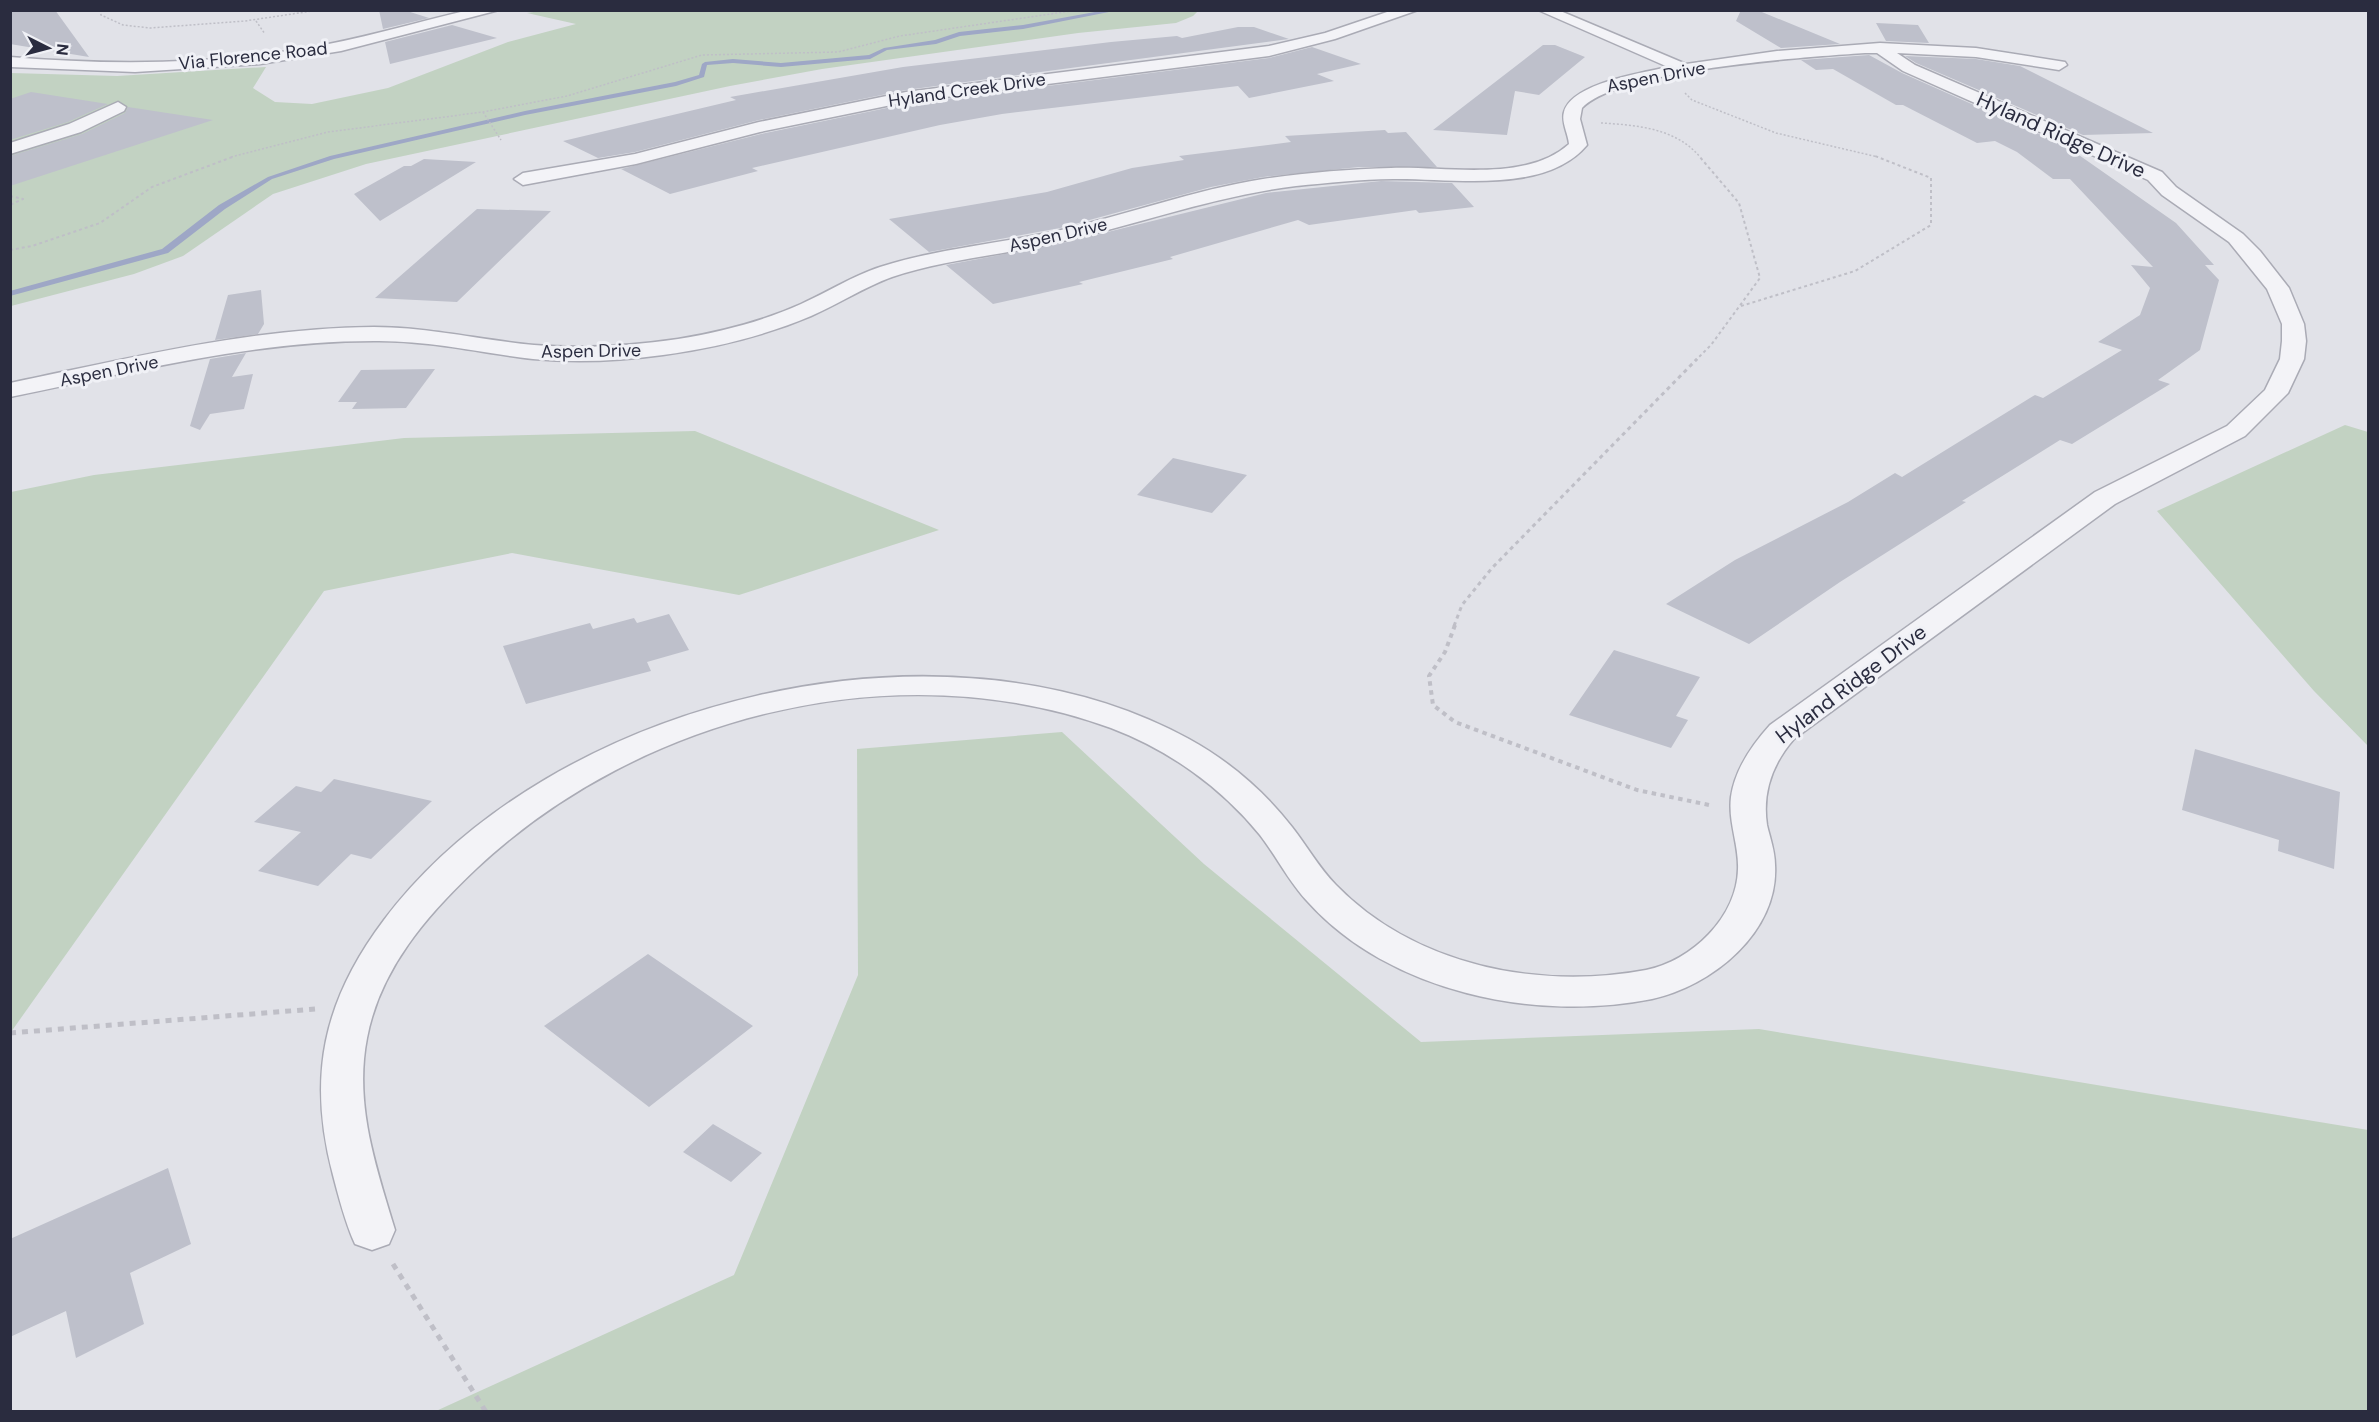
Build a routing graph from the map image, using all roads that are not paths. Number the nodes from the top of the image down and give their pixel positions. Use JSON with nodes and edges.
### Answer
{"nodes":[{"id":1,"x":492,"y":10,"type":"edge"},
{"id":2,"x":1411,"y":10,"type":"edge"},
{"id":3,"x":1545,"y":10,"type":"edge"},
{"id":4,"x":1880,"y":48,"type":"junction"},
{"id":5,"x":10,"y":62,"type":"edge"},
{"id":6,"x":2059,"y":64,"type":"dead end"},
{"id":7,"x":37,"y":65,"type":"junction"},
{"id":8,"x":10,"y":74,"type":"edge"},
{"id":9,"x":1682,"y":78,"type":"junction"},
{"id":10,"x":118,"y":107,"type":"dead end"},
{"id":11,"x":10,"y":149,"type":"edge"},
{"id":12,"x":523,"y":179,"type":"dead end"},
{"id":13,"x":10,"y":390,"type":"edge"},
{"id":14,"x":372,"y":1230,"type":"road end"}],
"edges":[{"from":1,"to":7,"type":"street","name":"Via Florence Road"},
{"from":2,"to":12,"type":"street","name":"Hyland Creek Drive"},
{"from":3,"to":9,"type":"street"},
{"from":4,"to":6,"type":"street","name":"Aspen Drive"},
{"from":4,"to":9,"type":"street","name":"Aspen Drive"},
{"from":4,"to":14,"type":"street","name":"Hyland Ridge Drive"},
{"from":5,"to":7,"type":"street","name":"Via Florence Road"},
{"from":7,"to":8,"type":"street"},
{"from":9,"to":13,"type":"street","name":"Aspen Drive"},
{"from":10,"to":11,"type":"street"}]}
